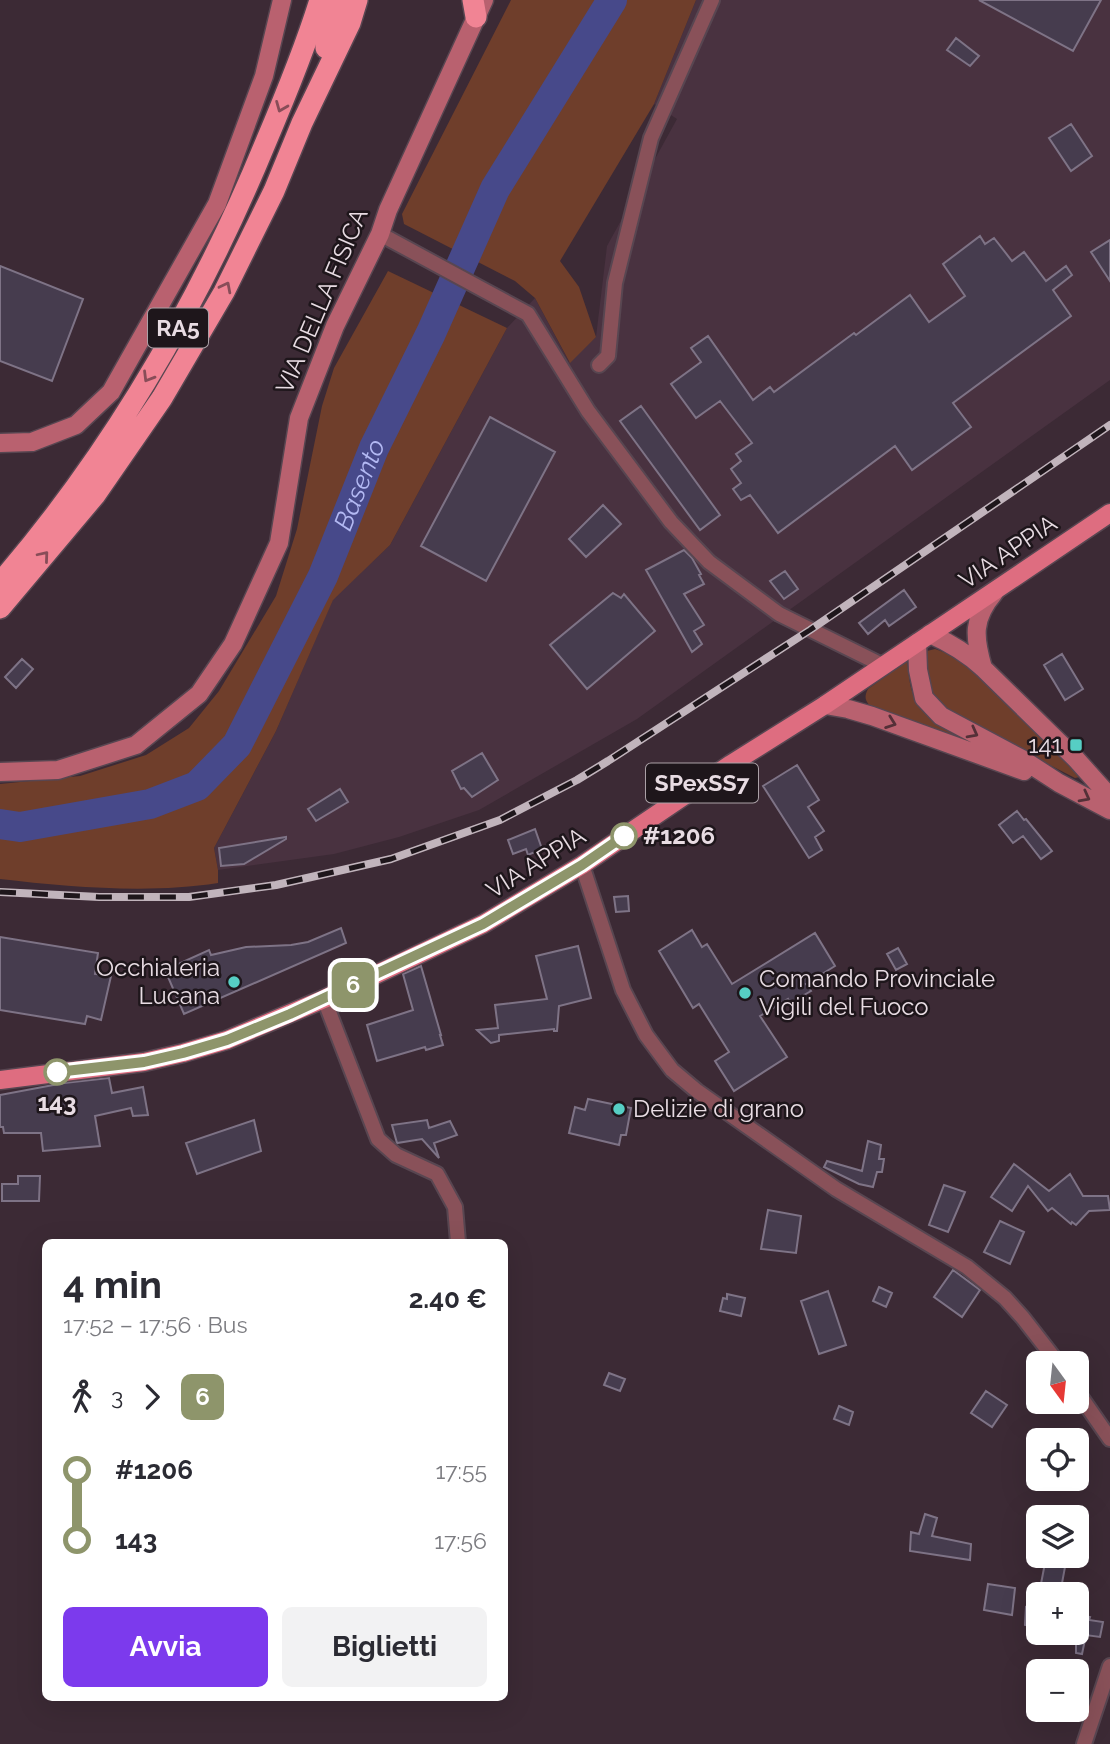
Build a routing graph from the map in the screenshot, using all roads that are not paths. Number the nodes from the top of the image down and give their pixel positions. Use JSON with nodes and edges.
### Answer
{"nodes":[{"id":1,"x":282,"y":0,"type":"edge"},
{"id":2,"x":307,"y":0,"type":"edge"},
{"id":3,"x":320,"y":0,"type":"edge"},
{"id":4,"x":341,"y":0,"type":"edge"},
{"id":5,"x":357,"y":0,"type":"edge"},
{"id":6,"x":712,"y":0,"type":"edge"},
{"id":7,"x":478,"y":6,"type":"edge"},
{"id":8,"x":306,"y":43,"type":"junction"},
{"id":9,"x":302,"y":123,"type":"junction"},
{"id":10,"x":380,"y":234,"type":"junction"},
{"id":11,"x":599,"y":365,"type":"dead end"},
{"id":12,"x":0,"y":443,"type":"edge"},
{"id":13,"x":1110,"y":513,"type":"edge"},
{"id":14,"x":0,"y":583,"type":"edge"},
{"id":15,"x":998,"y":588,"type":"junction"},
{"id":16,"x":0,"y":608,"type":"edge"},
{"id":17,"x":924,"y":638,"type":"junction"},
{"id":18,"x":884,"y":666,"type":"junction"},
{"id":19,"x":983,"y":667,"type":"junction"},
{"id":20,"x":825,"y":705,"type":"junction"},
{"id":21,"x":0,"y":772,"type":"edge"},
{"id":22,"x":1059,"y":783,"type":"junction"},
{"id":23,"x":1110,"y":797,"type":"edge"},
{"id":24,"x":1110,"y":810,"type":"edge"},
{"id":25,"x":582,"y":865,"type":"junction"},
{"id":26,"x":324,"y":999,"type":"junction"},
{"id":27,"x":0,"y":1080,"type":"edge"},
{"id":28,"x":458,"y":1239,"type":"edge"},
{"id":29,"x":1049,"y":1351,"type":"edge"},
{"id":30,"x":1089,"y":1409,"type":"edge"},
{"id":31,"x":1110,"y":1439,"type":"edge"},
{"id":32,"x":1110,"y":1666,"type":"edge"},
{"id":33,"x":1084,"y":1744,"type":"edge"}],
"edges":[{"from":1,"to":12,"type":"street"},
{"from":2,"to":8,"type":"highway"},
{"from":3,"to":8,"type":"highway","number":"RA5"},
{"from":4,"to":9,"type":"highway","number":"RA5"},
{"from":5,"to":9,"type":"highway"},
{"from":6,"to":11,"type":"street"},
{"from":7,"to":10,"type":"street","name":"VIA DELLA FISICA"},
{"from":8,"to":14,"type":"highway","number":"RA5","one_way":true},
{"from":16,"to":9,"type":"highway","number":"RA5","one_way":true},
{"from":10,"to":18,"type":"street"},
{"from":10,"to":21,"type":"street","name":"VIA DELLA FISICA"},
{"from":13,"to":15,"type":"main road","name":"VIA APPIA","number":"SPexSS7"},
{"from":15,"to":17,"type":"main road","name":"VIA APPIA","number":"SPexSS7"},
{"from":15,"to":19,"type":"street"},
{"from":17,"to":18,"type":"main road","name":"VIA APPIA","number":"SPexSS7"},
{"from":17,"to":19,"type":"street"},
{"from":17,"to":22,"type":"street","one_way":true},
{"from":18,"to":20,"type":"main road","name":"VIA APPIA","number":"SPexSS7"},
{"from":19,"to":23,"type":"street"},
{"from":20,"to":22,"type":"street","one_way":true},
{"from":20,"to":25,"type":"main road","name":"VIA APPIA","number":"SPexSS7"},
{"from":22,"to":24,"type":"street","one_way":true},
{"from":25,"to":26,"type":"main road","name":"VIA APPIA","number":"SPexSS7"},
{"from":25,"to":29,"type":"street"},
{"from":26,"to":27,"type":"main road","name":"VIA APPIA","number":"SPexSS7"},
{"from":26,"to":28,"type":"street"},
{"from":30,"to":31,"type":"street"},
{"from":32,"to":33,"type":"street"}]}
